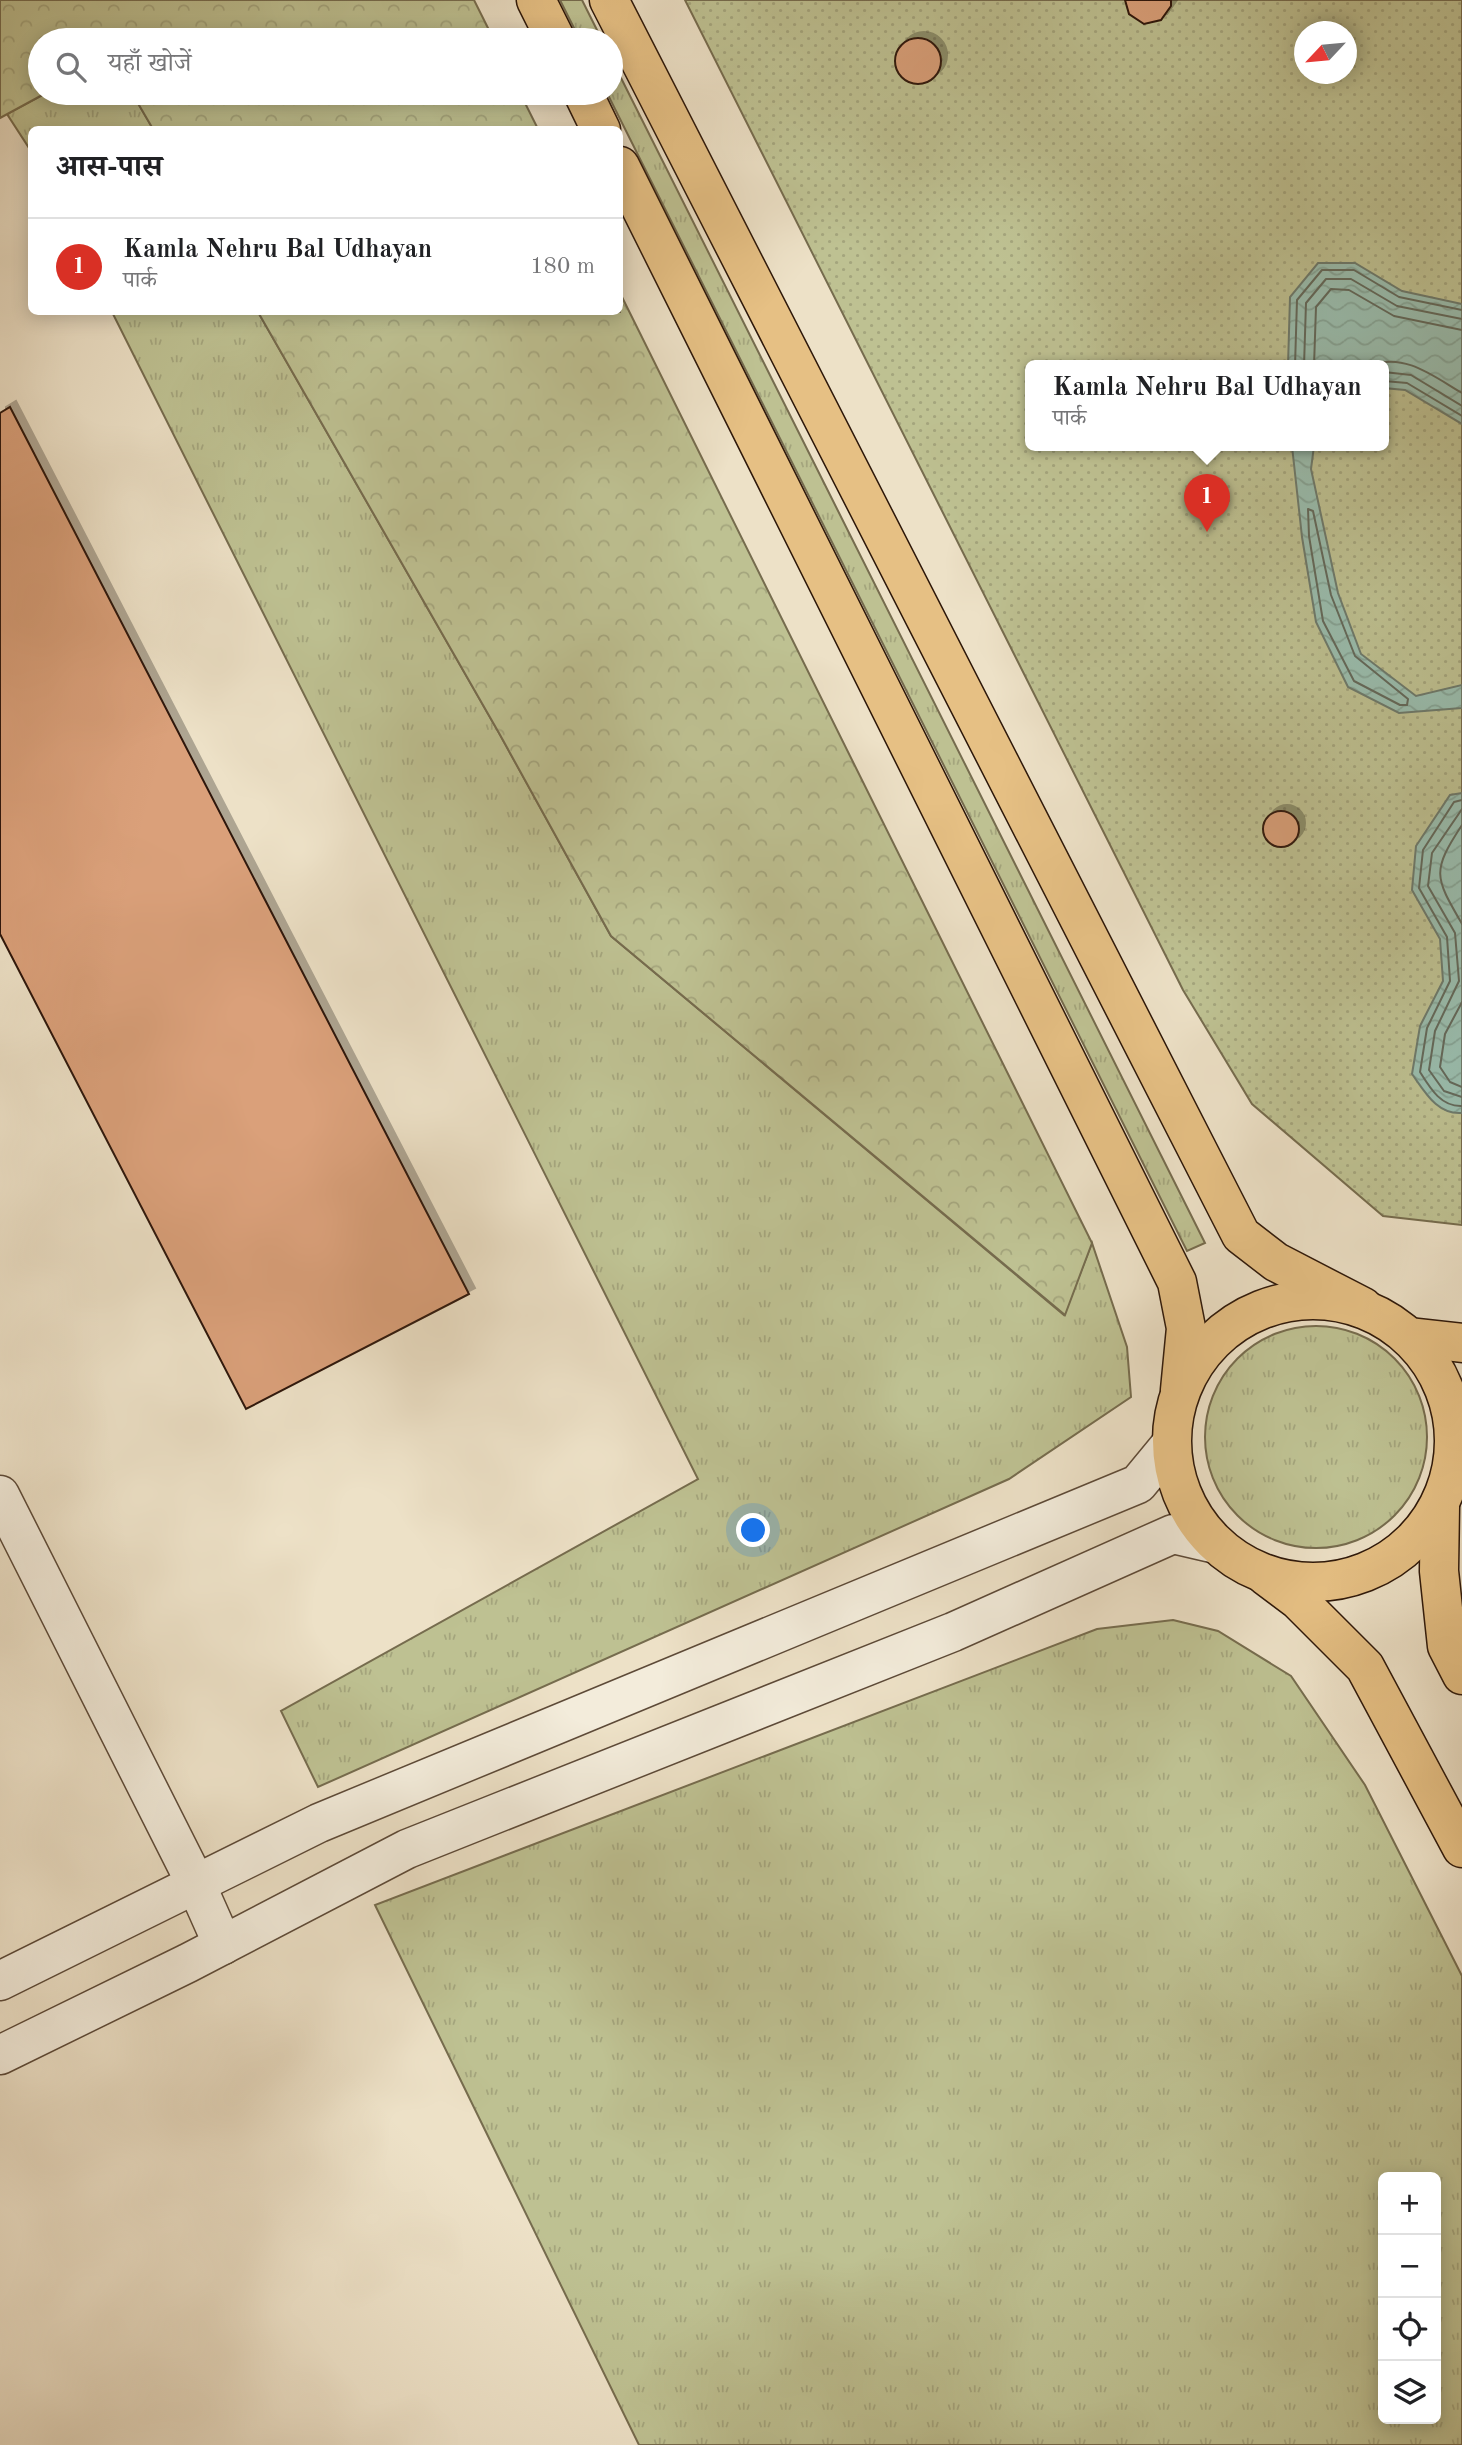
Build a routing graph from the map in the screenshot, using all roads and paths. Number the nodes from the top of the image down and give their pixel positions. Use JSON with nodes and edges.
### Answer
{"nodes":[{"id":1,"x":536,"y":0,"type":"edge"},
{"id":2,"x":609,"y":0,"type":"edge"},
{"id":3,"x":550,"y":28,"type":"edge"},
{"id":4,"x":589,"y":105,"type":"edge"},
{"id":5,"x":599,"y":126,"type":"edge"},
{"id":6,"x":623,"y":172,"type":"edge"},
{"id":7,"x":1363,"y":1307,"type":"junction"},
{"id":8,"x":1410,"y":1337,"type":"junction"},
{"id":9,"x":1462,"y":1343,"type":"edge"},
{"id":10,"x":1180,"y":1390,"type":"junction"},
{"id":11,"x":1171,"y":1444,"type":"junction"},
{"id":12,"x":1451,"y":1481,"type":"edge"},
{"id":13,"x":0,"y":1495,"type":"edge"},
{"id":14,"x":1216,"y":1544,"type":"junction"},
{"id":15,"x":1263,"y":1574,"type":"junction"},
{"id":16,"x":1462,"y":1675,"type":"edge"},
{"id":17,"x":1462,"y":1848,"type":"edge"},
{"id":18,"x":195,"y":1882,"type":"junction"},
{"id":19,"x":223,"y":1945,"type":"junction"},
{"id":20,"x":0,"y":1981,"type":"edge"},
{"id":21,"x":0,"y":2055,"type":"edge"}],
"edges":[{"from":1,"to":3,"type":"main road"},
{"from":2,"to":7,"type":"main road"},
{"from":4,"to":5,"type":"main road"},
{"from":6,"to":10,"type":"main road"},
{"from":7,"to":8,"type":"main road"},
{"from":7,"to":10,"type":"main road"},
{"from":8,"to":9,"type":"main road"},
{"from":8,"to":12,"type":"main road"},
{"from":10,"to":11,"type":"main road"},
{"from":11,"to":14,"type":"main road"},
{"from":11,"to":18,"type":"lane"},
{"from":12,"to":15,"type":"main road"},
{"from":12,"to":16,"type":"main road"},
{"from":13,"to":18,"type":"lane"},
{"from":14,"to":15,"type":"main road"},
{"from":14,"to":19,"type":"lane"},
{"from":15,"to":17,"type":"main road"},
{"from":18,"to":19,"type":"lane"},
{"from":18,"to":20,"type":"lane"},
{"from":19,"to":21,"type":"lane"}]}
